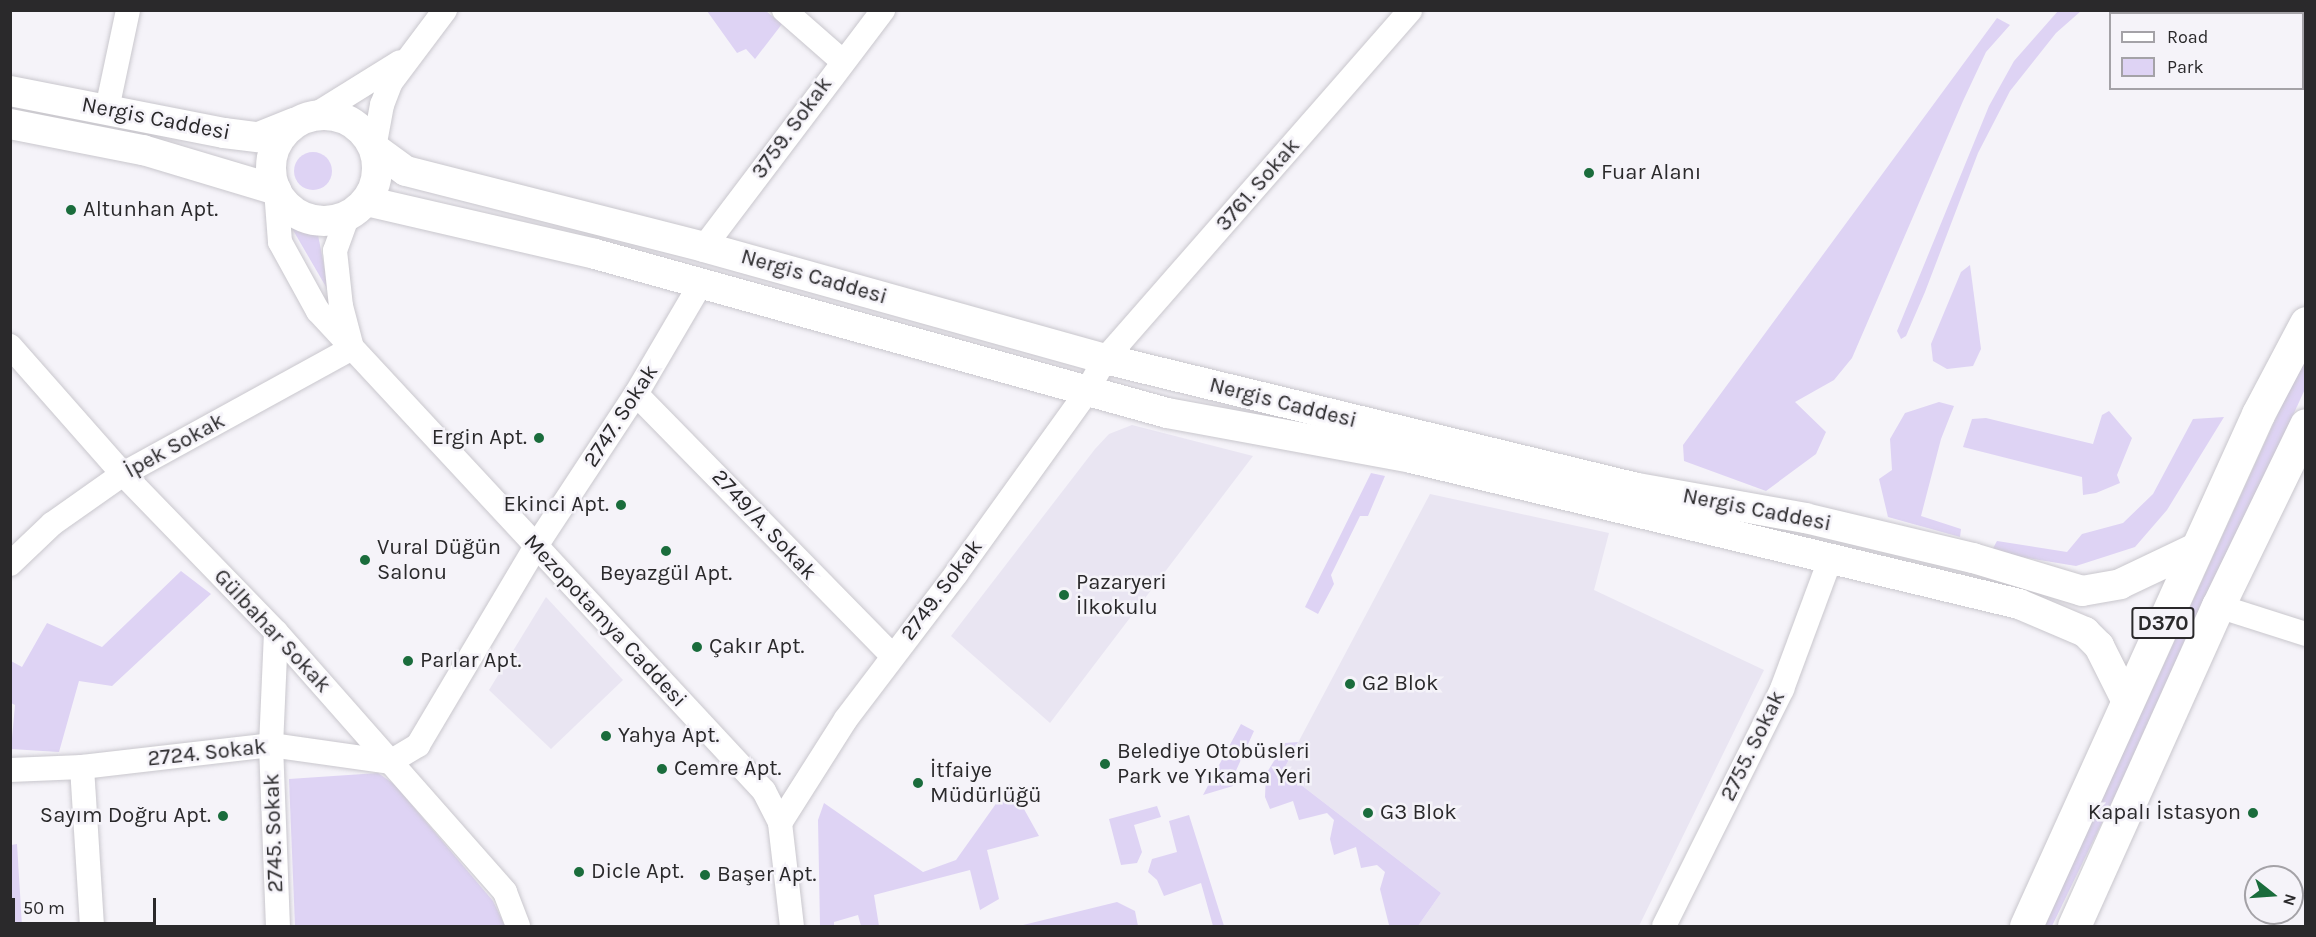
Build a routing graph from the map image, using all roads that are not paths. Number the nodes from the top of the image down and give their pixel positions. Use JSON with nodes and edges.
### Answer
{"nodes":[{"id":1,"x":128,"y":10,"type":"edge"},
{"id":2,"x":445,"y":10,"type":"edge"},
{"id":3,"x":784,"y":10,"type":"edge"},
{"id":4,"x":883,"y":10,"type":"edge"},
{"id":5,"x":1410,"y":10,"type":"edge"},
{"id":6,"x":411,"y":54,"type":"junction"},
{"id":7,"x":842,"y":61,"type":"junction"},
{"id":8,"x":10,"y":91,"type":"edge"},
{"id":9,"x":107,"y":109,"type":"junction"},
{"id":10,"x":307,"y":118,"type":"junction"},
{"id":11,"x":10,"y":124,"type":"edge"},
{"id":12,"x":374,"y":148,"type":"junction"},
{"id":13,"x":276,"y":190,"type":"junction"},
{"id":14,"x":357,"y":208,"type":"junction"},
{"id":15,"x":704,"y":247,"type":"junction"},
{"id":16,"x":702,"y":283,"type":"junction"},
{"id":17,"x":2306,"y":322,"type":"edge"},
{"id":18,"x":10,"y":346,"type":"edge"},
{"id":19,"x":352,"y":348,"type":"junction"},
{"id":20,"x":1105,"y":359,"type":"junction"},
{"id":21,"x":1086,"y":393,"type":"junction"},
{"id":22,"x":636,"y":394,"type":"junction"},
{"id":23,"x":2306,"y":425,"type":"edge"},
{"id":24,"x":123,"y":474,"type":"junction"},
{"id":25,"x":536,"y":546,"type":"junction"},
{"id":26,"x":2198,"y":547,"type":"junction"},
{"id":27,"x":1830,"y":560,"type":"junction"},
{"id":28,"x":10,"y":564,"type":"edge"},
{"id":29,"x":2218,"y":606,"type":"junction"},
{"id":30,"x":276,"y":632,"type":"junction"},
{"id":31,"x":2306,"y":634,"type":"edge"},
{"id":32,"x":893,"y":656,"type":"junction"},
{"id":33,"x":2127,"y":702,"type":"junction"},
{"id":34,"x":271,"y":745,"type":"junction"},
{"id":35,"x":390,"y":762,"type":"junction"},
{"id":36,"x":82,"y":767,"type":"junction"},
{"id":37,"x":10,"y":770,"type":"edge"},
{"id":38,"x":780,"y":823,"type":"junction"},
{"id":39,"x":92,"y":927,"type":"edge"},
{"id":40,"x":278,"y":927,"type":"edge"},
{"id":41,"x":518,"y":927,"type":"edge"},
{"id":42,"x":792,"y":927,"type":"edge"},
{"id":43,"x":1664,"y":927,"type":"edge"},
{"id":44,"x":2026,"y":927,"type":"edge"},
{"id":45,"x":2074,"y":927,"type":"edge"}],
"edges":[{"from":1,"to":9,"type":"street"},
{"from":2,"to":6,"type":"street"},
{"from":3,"to":7,"type":"street"},
{"from":4,"to":7,"type":"street","name":"3759. Sokak"},
{"from":5,"to":20,"type":"street","name":"3761. Sokak"},
{"from":6,"to":10,"type":"street"},
{"from":6,"to":12,"type":"street"},
{"from":7,"to":15,"type":"street","name":"3759. Sokak"},
{"from":8,"to":9,"type":"main road","name":"Nergis Caddesi"},
{"from":9,"to":10,"type":"main road","name":"Nergis Caddesi"},
{"from":10,"to":12,"type":"main road"},
{"from":10,"to":13,"type":"main road"},
{"from":11,"to":13,"type":"main road","name":"Nergis Caddesi"},
{"from":12,"to":14,"type":"main road"},
{"from":12,"to":15,"type":"main road","name":"Nergis Caddesi"},
{"from":13,"to":14,"type":"main road"},
{"from":13,"to":19,"type":"street","name":"Mezopotamya Caddesi"},
{"from":14,"to":16,"type":"main road","name":"Nergis Caddesi"},
{"from":14,"to":19,"type":"street","name":"Mezopotamya Caddesi"},
{"from":15,"to":20,"type":"main road","name":"Nergis Caddesi"},
{"from":16,"to":21,"type":"main road","name":"Nergis Caddesi"},
{"from":16,"to":22,"type":"street","name":"2747. Sokak"},
{"from":17,"to":26,"type":"highway","number":"D370"},
{"from":18,"to":24,"type":"street","name":"Gülbahar Sokak"},
{"from":19,"to":24,"type":"street","name":"İpek Sokak"},
{"from":19,"to":25,"type":"street","name":"Mezopotamya Caddesi"},
{"from":20,"to":21,"type":"street","name":"2749. Sokak"},
{"from":20,"to":26,"type":"main road","name":"Nergis Caddesi"},
{"from":21,"to":27,"type":"main road","name":"Nergis Caddesi"},
{"from":21,"to":32,"type":"street","name":"2749. Sokak"},
{"from":22,"to":25,"type":"street","name":"2747. Sokak"},
{"from":22,"to":32,"type":"street","name":"2749/A. Sokak"},
{"from":23,"to":29,"type":"highway","number":"D370"},
{"from":24,"to":28,"type":"street","name":"İpek Sokak"},
{"from":24,"to":30,"type":"street","name":"Gülbahar Sokak"},
{"from":25,"to":35,"type":"street"},
{"from":25,"to":38,"type":"street","name":"Mezopotamya Caddesi"},
{"from":26,"to":33,"type":"highway","number":"D370"},
{"from":27,"to":33,"type":"main road","name":"Nergis Caddesi"},
{"from":27,"to":43,"type":"street","name":"2755. Sokak"},
{"from":29,"to":31,"type":"street"},
{"from":29,"to":45,"type":"highway","number":"D370"},
{"from":30,"to":34,"type":"street","name":"2745. Sokak"},
{"from":30,"to":35,"type":"street","name":"Gülbahar Sokak"},
{"from":32,"to":38,"type":"street","name":"2749. Sokak"},
{"from":33,"to":44,"type":"highway","number":"D370"},
{"from":34,"to":35,"type":"street","name":"2724. Sokak"},
{"from":34,"to":36,"type":"street","name":"2724. Sokak"},
{"from":34,"to":40,"type":"street","name":"2745. Sokak"},
{"from":35,"to":41,"type":"street","name":"Gülbahar Sokak"},
{"from":36,"to":37,"type":"street","name":"2724. Sokak"},
{"from":36,"to":39,"type":"street"},
{"from":38,"to":42,"type":"street","name":"Mezopotamya Caddesi"}]}
